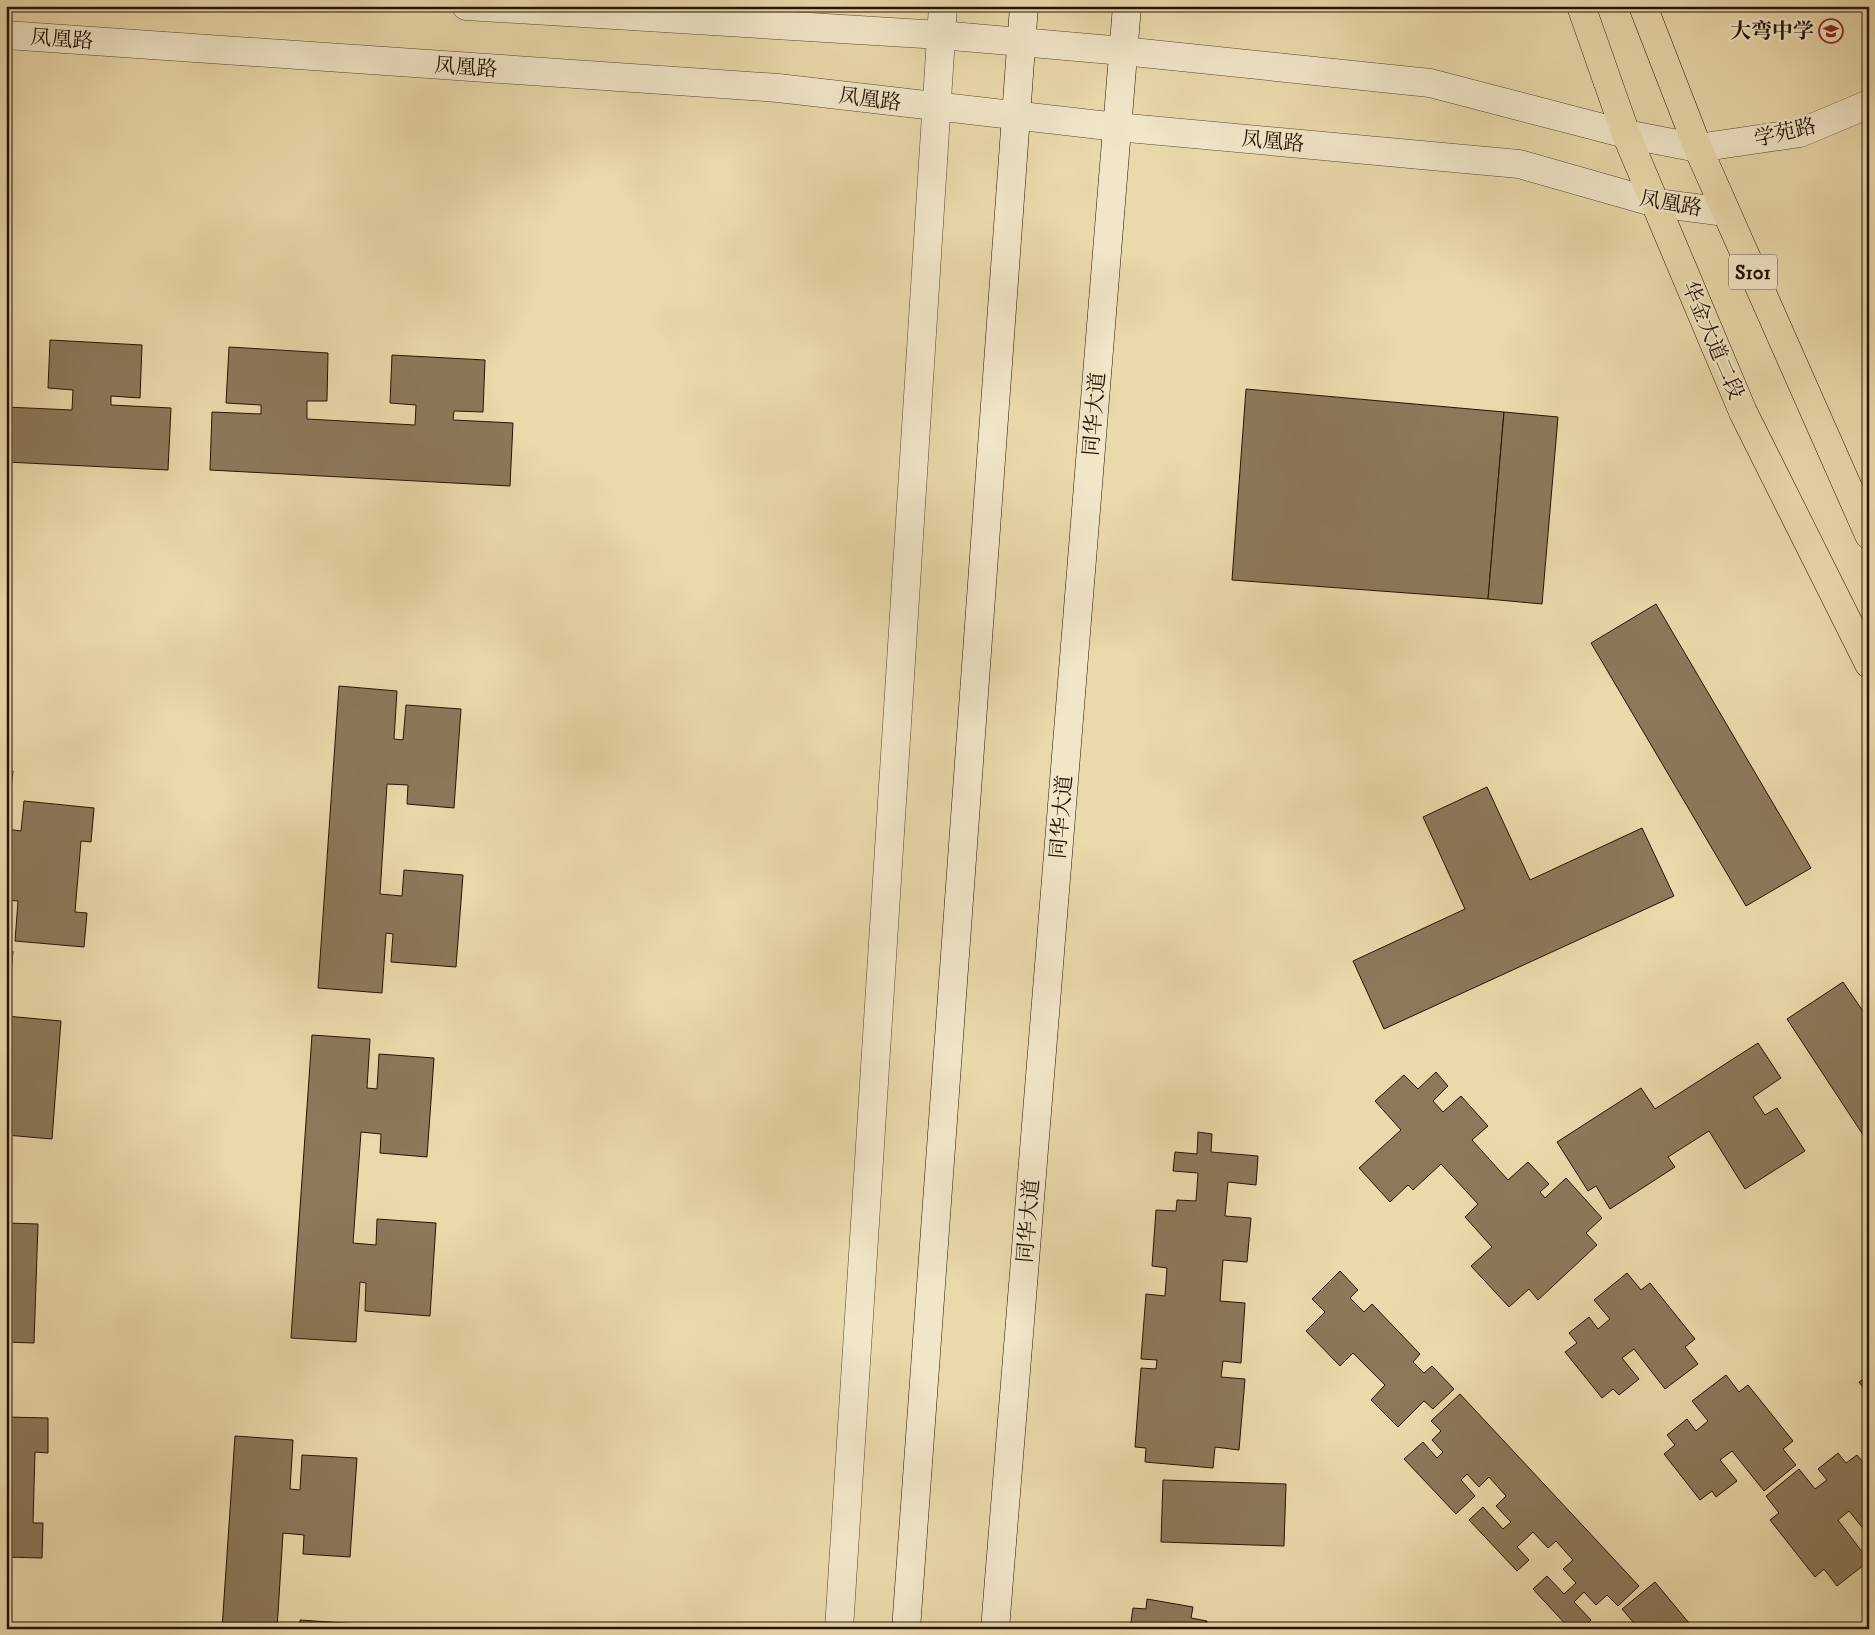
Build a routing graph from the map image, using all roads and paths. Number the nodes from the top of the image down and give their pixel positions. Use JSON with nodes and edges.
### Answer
{"nodes":[{"id":1,"x":466,"y":6,"type":"edge"},
{"id":2,"x":943,"y":6,"type":"edge"},
{"id":3,"x":1024,"y":6,"type":"edge"},
{"id":4,"x":1127,"y":6,"type":"edge"},
{"id":5,"x":1581,"y":6,"type":"edge"},
{"id":6,"x":1643,"y":6,"type":"edge"},
{"id":7,"x":6,"y":35,"type":"edge"},
{"id":8,"x":940,"y":35,"type":"junction"},
{"id":9,"x":1021,"y":42,"type":"junction"},
{"id":10,"x":1123,"y":51,"type":"junction"},
{"id":11,"x":1869,"y":104,"type":"edge"},
{"id":12,"x":1117,"y":128,"type":"junction"},
{"id":13,"x":1626,"y":134,"type":"junction"},
{"id":14,"x":1698,"y":148,"type":"junction"},
{"id":15,"x":1656,"y":203,"type":"junction"},
{"id":16,"x":1726,"y":212,"type":"junction"},
{"id":17,"x":1869,"y":536,"type":"edge"},
{"id":18,"x":1869,"y":664,"type":"edge"},
{"id":19,"x":840,"y":1629,"type":"edge"},
{"id":20,"x":906,"y":1629,"type":"edge"},
{"id":21,"x":995,"y":1629,"type":"edge"}],
"edges":[{"from":1,"to":8,"type":"street"},
{"from":2,"to":8,"type":"street"},
{"from":3,"to":9,"type":"street"},
{"from":4,"to":10,"type":"street","name":"同华大道"},
{"from":5,"to":13,"type":"main road","name":"华金大道二段"},
{"from":6,"to":14,"type":"main road","number":"S101"},
{"from":7,"to":12,"type":"street","name":"凤凰路"},
{"from":8,"to":9,"type":"street"},
{"from":8,"to":19,"type":"street"},
{"from":9,"to":10,"type":"street"},
{"from":9,"to":20,"type":"street"},
{"from":10,"to":12,"type":"street","name":"同华大道"},
{"from":10,"to":13,"type":"street"},
{"from":11,"to":14,"type":"street","name":"学苑路"},
{"from":12,"to":15,"type":"street","name":"凤凰路"},
{"from":12,"to":21,"type":"street","name":"同华大道"},
{"from":13,"to":14,"type":"street"},
{"from":13,"to":15,"type":"main road","name":"华金大道二段"},
{"from":14,"to":16,"type":"main road","number":"S101"},
{"from":15,"to":16,"type":"street","name":"凤凰路"},
{"from":15,"to":18,"type":"main road","name":"华金大道二段"},
{"from":16,"to":17,"type":"main road","number":"S101"}]}
